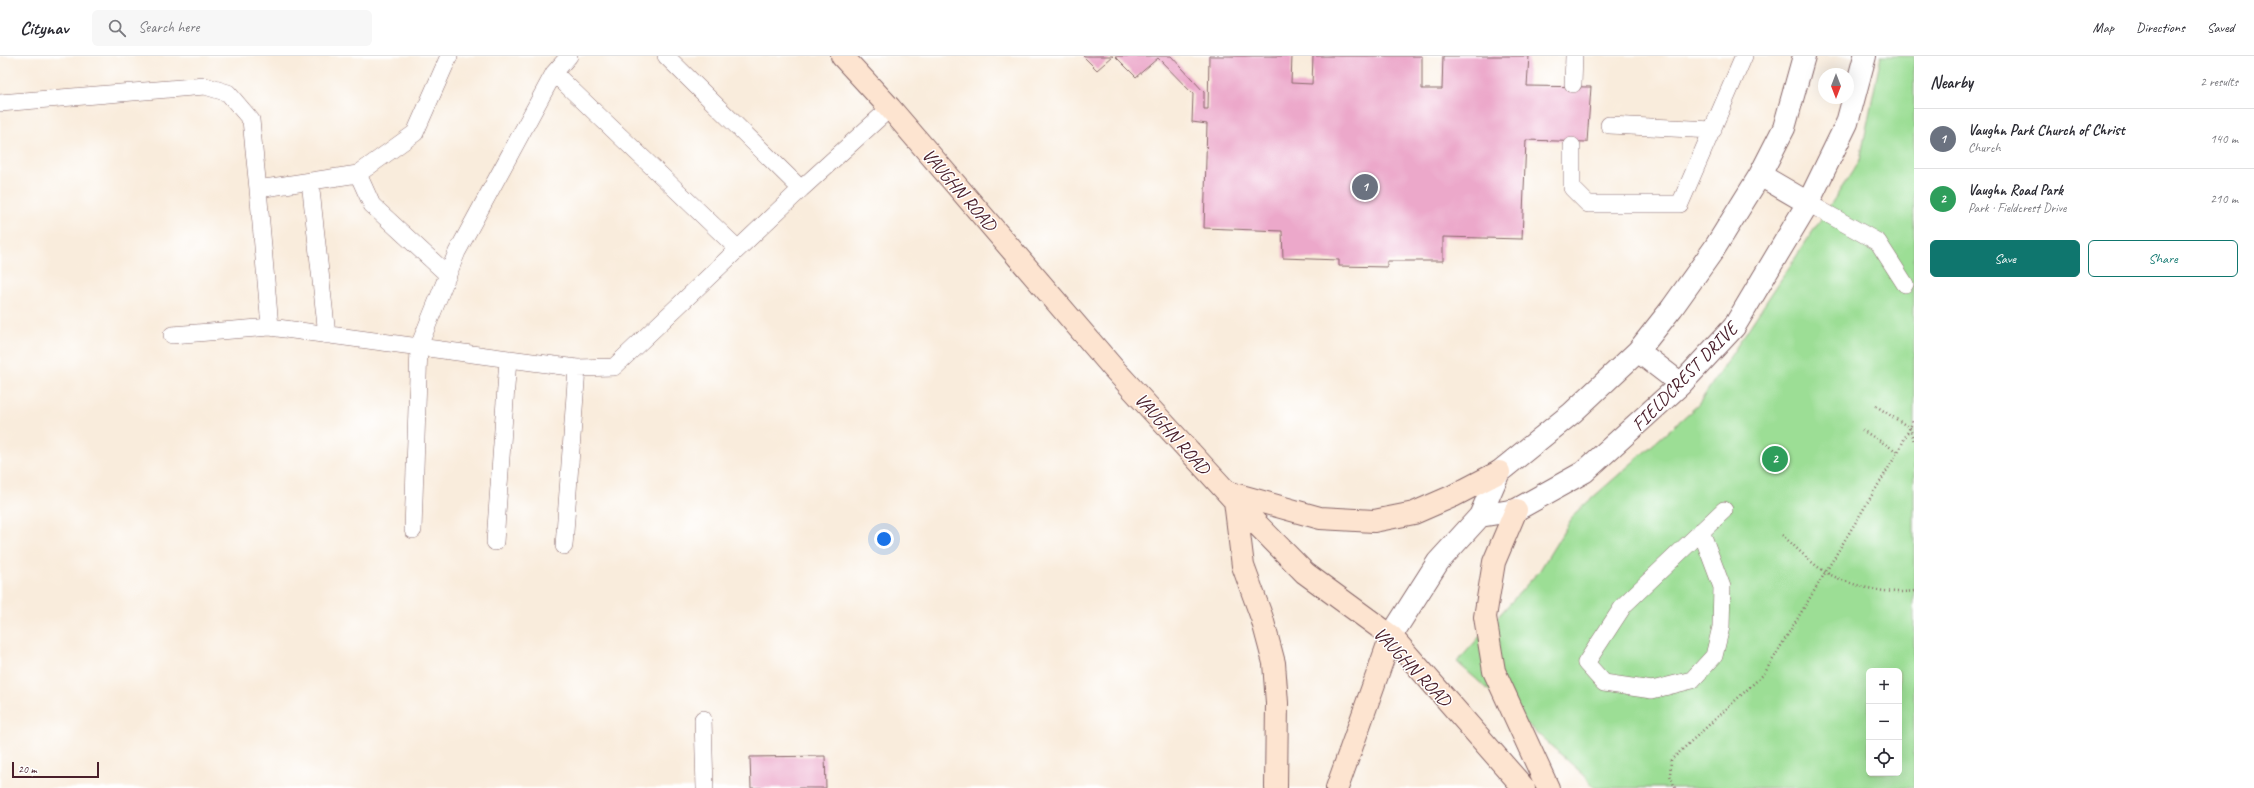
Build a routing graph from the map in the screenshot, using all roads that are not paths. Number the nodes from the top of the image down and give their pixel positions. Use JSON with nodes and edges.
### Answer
{"nodes":[{"id":1,"x":449,"y":56,"type":"edge"},
{"id":2,"x":569,"y":56,"type":"edge"},
{"id":3,"x":666,"y":56,"type":"edge"},
{"id":4,"x":842,"y":56,"type":"edge"},
{"id":5,"x":1574,"y":56,"type":"edge"},
{"id":6,"x":1744,"y":56,"type":"edge"},
{"id":7,"x":1804,"y":56,"type":"edge"},
{"id":8,"x":1866,"y":56,"type":"edge"},
{"id":9,"x":554,"y":73,"type":"junction"},
{"id":10,"x":1574,"y":84,"type":"dead end"},
{"id":11,"x":0,"y":103,"type":"edge"},
{"id":12,"x":890,"y":108,"type":"junction"},
{"id":13,"x":1609,"y":125,"type":"dead end"},
{"id":14,"x":1713,"y":130,"type":"junction"},
{"id":15,"x":1572,"y":146,"type":"dead end"},
{"id":16,"x":358,"y":174,"type":"junction"},
{"id":17,"x":1760,"y":175,"type":"junction"},
{"id":18,"x":310,"y":180,"type":"junction"},
{"id":19,"x":258,"y":189,"type":"junction"},
{"id":20,"x":801,"y":189,"type":"junction"},
{"id":21,"x":1808,"y":203,"type":"junction"},
{"id":22,"x":738,"y":249,"type":"junction"},
{"id":23,"x":448,"y":275,"type":"junction"},
{"id":24,"x":1905,"y":284,"type":"dead end"},
{"id":25,"x":270,"y":327,"type":"junction"},
{"id":26,"x":172,"y":335,"type":"dead end"},
{"id":27,"x":327,"y":335,"type":"junction"},
{"id":28,"x":419,"y":346,"type":"junction"},
{"id":29,"x":1638,"y":351,"type":"junction"},
{"id":30,"x":508,"y":359,"type":"junction"},
{"id":31,"x":577,"y":368,"type":"junction"},
{"id":32,"x":1681,"y":384,"type":"junction"},
{"id":33,"x":1499,"y":472,"type":"junction"},
{"id":34,"x":1231,"y":496,"type":"junction"},
{"id":35,"x":1516,"y":510,"type":"junction"},
{"id":36,"x":1724,"y":510,"type":"dead end"},
{"id":37,"x":1480,"y":516,"type":"junction"},
{"id":38,"x":413,"y":530,"type":"dead end"},
{"id":39,"x":1701,"y":531,"type":"junction"},
{"id":40,"x":495,"y":542,"type":"dead end"},
{"id":41,"x":564,"y":546,"type":"dead end"},
{"id":42,"x":1391,"y":636,"type":"junction"},
{"id":43,"x":703,"y":719,"type":"dead end"},
{"id":44,"x":705,"y":788,"type":"edge"},
{"id":45,"x":1276,"y":788,"type":"edge"},
{"id":46,"x":1337,"y":788,"type":"edge"},
{"id":47,"x":1524,"y":788,"type":"edge"},
{"id":48,"x":1548,"y":788,"type":"edge"}],
"edges":[{"from":1,"to":16,"type":"lane"},
{"from":2,"to":9,"type":"lane"},
{"from":3,"to":20,"type":"lane"},
{"from":4,"to":12,"type":"main road","name":"VAUGHN ROAD"},
{"from":5,"to":10,"type":"lane"},
{"from":6,"to":14,"type":"lane"},
{"from":7,"to":17,"type":"street"},
{"from":8,"to":21,"type":"street","name":"FIELDCREST DRIVE"},
{"from":9,"to":22,"type":"lane"},
{"from":9,"to":23,"type":"lane"},
{"from":11,"to":19,"type":"lane"},
{"from":12,"to":20,"type":"lane"},
{"from":12,"to":34,"type":"main road","name":"VAUGHN ROAD"},
{"from":13,"to":14,"type":"lane"},
{"from":14,"to":15,"type":"lane"},
{"from":16,"to":18,"type":"lane"},
{"from":16,"to":23,"type":"lane"},
{"from":17,"to":21,"type":"street"},
{"from":17,"to":29,"type":"street"},
{"from":18,"to":19,"type":"lane"},
{"from":18,"to":27,"type":"lane"},
{"from":19,"to":25,"type":"lane"},
{"from":20,"to":22,"type":"lane"},
{"from":21,"to":24,"type":"lane"},
{"from":21,"to":32,"type":"street","name":"FIELDCREST DRIVE"},
{"from":22,"to":31,"type":"lane"},
{"from":23,"to":28,"type":"lane"},
{"from":25,"to":26,"type":"lane"},
{"from":25,"to":27,"type":"lane"},
{"from":27,"to":28,"type":"lane"},
{"from":28,"to":30,"type":"lane"},
{"from":28,"to":38,"type":"lane"},
{"from":29,"to":32,"type":"street"},
{"from":29,"to":33,"type":"street"},
{"from":30,"to":31,"type":"lane"},
{"from":30,"to":40,"type":"lane"},
{"from":31,"to":41,"type":"lane"},
{"from":32,"to":35,"type":"street","name":"FIELDCREST DRIVE"},
{"from":33,"to":34,"type":"main road"},
{"from":33,"to":37,"type":"street"},
{"from":34,"to":42,"type":"main road","name":"VAUGHN ROAD"},
{"from":34,"to":45,"type":"main road"},
{"from":35,"to":37,"type":"street","name":"FIELDCREST DRIVE"},
{"from":35,"to":48,"type":"main road"},
{"from":36,"to":39,"type":"lane"},
{"from":37,"to":42,"type":"street"},
{"from":39,"to":39,"type":"lane"},
{"from":42,"to":46,"type":"main road"},
{"from":42,"to":47,"type":"main road","name":"VAUGHN ROAD"},
{"from":43,"to":44,"type":"lane"}]}
